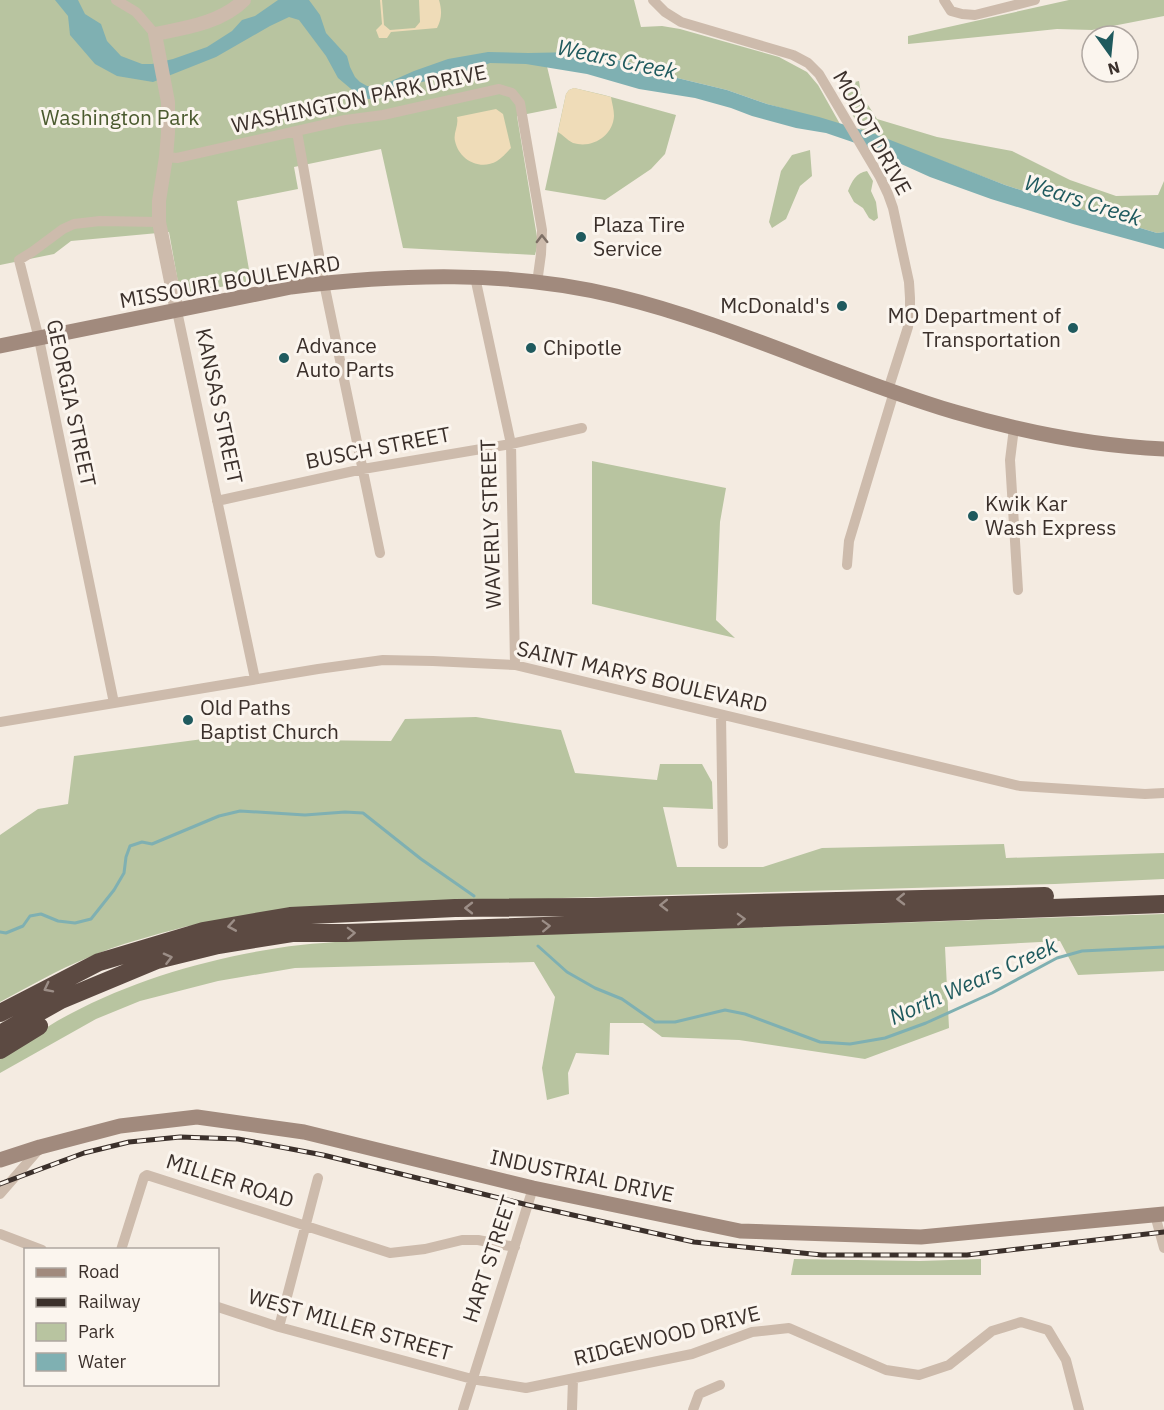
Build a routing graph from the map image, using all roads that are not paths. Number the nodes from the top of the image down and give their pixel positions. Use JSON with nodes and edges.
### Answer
{"nodes":[{"id":1,"x":116,"y":0,"type":"edge"},
{"id":2,"x":244,"y":0,"type":"edge"},
{"id":3,"x":653,"y":0,"type":"edge"},
{"id":4,"x":944,"y":0,"type":"edge"},
{"id":5,"x":1035,"y":0,"type":"edge"},
{"id":6,"x":155,"y":34,"type":"junction"},
{"id":7,"x":297,"y":132,"type":"junction"},
{"id":8,"x":166,"y":157,"type":"junction"},
{"id":9,"x":159,"y":222,"type":"junction"},
{"id":10,"x":475,"y":277,"type":"junction"},
{"id":11,"x":324,"y":283,"type":"junction"},
{"id":12,"x":537,"y":283,"type":"junction"},
{"id":13,"x":177,"y":311,"type":"junction"},
{"id":14,"x":39,"y":339,"type":"junction"},
{"id":15,"x":0,"y":346,"type":"edge"},
{"id":16,"x":891,"y":391,"type":"junction"},
{"id":17,"x":582,"y":428,"type":"dead end"},
{"id":18,"x":1014,"y":428,"type":"junction"},
{"id":19,"x":511,"y":444,"type":"junction"},
{"id":20,"x":1164,"y":449,"type":"edge"},
{"id":21,"x":363,"y":469,"type":"junction"},
{"id":22,"x":217,"y":501,"type":"junction"},
{"id":23,"x":380,"y":553,"type":"dead end"},
{"id":24,"x":847,"y":565,"type":"dead end"},
{"id":25,"x":1018,"y":590,"type":"dead end"},
{"id":26,"x":515,"y":665,"type":"junction"},
{"id":27,"x":255,"y":679,"type":"junction"},
{"id":28,"x":114,"y":703,"type":"junction"},
{"id":29,"x":721,"y":715,"type":"junction"},
{"id":30,"x":0,"y":722,"type":"edge"},
{"id":31,"x":1164,"y":793,"type":"edge"},
{"id":32,"x":723,"y":844,"type":"dead end"},
{"id":33,"x":1164,"y":892,"type":"edge"},
{"id":34,"x":1164,"y":904,"type":"edge"},
{"id":35,"x":138,"y":968,"type":"junction"},
{"id":36,"x":0,"y":1013,"type":"edge"},
{"id":37,"x":0,"y":1034,"type":"edge"},
{"id":38,"x":0,"y":1050,"type":"edge"},
{"id":39,"x":40,"y":1147,"type":"junction"},
{"id":40,"x":0,"y":1160,"type":"edge"},
{"id":41,"x":318,"y":1178,"type":"dead end"},
{"id":42,"x":533,"y":1188,"type":"junction"},
{"id":43,"x":0,"y":1194,"type":"edge"},
{"id":44,"x":1159,"y":1215,"type":"edge"},
{"id":45,"x":305,"y":1226,"type":"junction"},
{"id":46,"x":0,"y":1234,"type":"edge"},
{"id":47,"x":515,"y":1246,"type":"junction"},
{"id":48,"x":37,"y":1248,"type":"edge"},
{"id":49,"x":123,"y":1248,"type":"edge"},
{"id":50,"x":1164,"y":1248,"type":"edge"},
{"id":51,"x":219,"y":1307,"type":"edge"},
{"id":52,"x":279,"y":1327,"type":"junction"},
{"id":53,"x":472,"y":1378,"type":"junction"},
{"id":54,"x":573,"y":1379,"type":"junction"},
{"id":55,"x":720,"y":1385,"type":"dead end"},
{"id":56,"x":463,"y":1410,"type":"edge"},
{"id":57,"x":572,"y":1410,"type":"edge"},
{"id":58,"x":693,"y":1410,"type":"edge"},
{"id":59,"x":1079,"y":1410,"type":"edge"}],
"edges":[{"from":1,"to":6,"type":"street"},
{"from":2,"to":6,"type":"street"},
{"from":3,"to":16,"type":"street","name":"MODOT DRIVE"},
{"from":4,"to":5,"type":"street"},
{"from":6,"to":8,"type":"street","name":"KANSAS STREET"},
{"from":7,"to":8,"type":"street","name":"WASHINGTON PARK DRIVE"},
{"from":7,"to":11,"type":"street"},
{"from":12,"to":7,"type":"street","name":"WASHINGTON PARK DRIVE","one_way":true},
{"from":8,"to":9,"type":"street","name":"KANSAS STREET"},
{"from":9,"to":13,"type":"street","name":"KANSAS STREET"},
{"from":9,"to":14,"type":"street","name":"GEORGIA STREET"},
{"from":10,"to":11,"type":"main road","name":"MISSOURI BOULEVARD"},
{"from":10,"to":12,"type":"main road","name":"MISSOURI BOULEVARD"},
{"from":10,"to":19,"type":"street","name":"WAVERLY STREET"},
{"from":11,"to":13,"type":"main road","name":"MISSOURI BOULEVARD"},
{"from":11,"to":21,"type":"street"},
{"from":12,"to":16,"type":"main road","name":"MISSOURI BOULEVARD"},
{"from":13,"to":14,"type":"main road","name":"MISSOURI BOULEVARD"},
{"from":13,"to":22,"type":"street","name":"KANSAS STREET"},
{"from":14,"to":15,"type":"main road","name":"MISSOURI BOULEVARD"},
{"from":14,"to":28,"type":"street","name":"GEORGIA STREET"},
{"from":16,"to":18,"type":"main road","name":"MISSOURI BOULEVARD"},
{"from":16,"to":24,"type":"street","name":"MODOT DRIVE"},
{"from":17,"to":19,"type":"street","name":"BUSCH STREET"},
{"from":18,"to":20,"type":"main road","name":"MISSOURI BOULEVARD"},
{"from":18,"to":25,"type":"street"},
{"from":19,"to":21,"type":"street","name":"BUSCH STREET"},
{"from":19,"to":26,"type":"street","name":"WAVERLY STREET"},
{"from":21,"to":22,"type":"street","name":"BUSCH STREET"},
{"from":21,"to":23,"type":"street"},
{"from":22,"to":27,"type":"street","name":"KANSAS STREET"},
{"from":26,"to":27,"type":"street","name":"SAINT MARYS BOULEVARD"},
{"from":26,"to":29,"type":"street","name":"SAINT MARYS BOULEVARD"},
{"from":27,"to":28,"type":"street","name":"SAINT MARYS BOULEVARD"},
{"from":28,"to":30,"type":"street","name":"SAINT MARYS BOULEVARD"},
{"from":29,"to":31,"type":"street","name":"SAINT MARYS BOULEVARD"},
{"from":29,"to":32,"type":"street"},
{"from":33,"to":36,"type":"highway","one_way":true},
{"from":35,"to":34,"type":"highway","one_way":true},
{"from":35,"to":37,"type":"highway"},
{"from":35,"to":38,"type":"highway"},
{"from":39,"to":40,"type":"main road","name":"INDUSTRIAL DRIVE"},
{"from":39,"to":42,"type":"main road","name":"INDUSTRIAL DRIVE"},
{"from":39,"to":43,"type":"street"},
{"from":41,"to":45,"type":"street"},
{"from":42,"to":44,"type":"main road","name":"INDUSTRIAL DRIVE"},
{"from":42,"to":47,"type":"street","name":"HART STREET"},
{"from":44,"to":50,"type":"street"},
{"from":45,"to":47,"type":"street"},
{"from":45,"to":49,"type":"street","name":"MILLER ROAD"},
{"from":45,"to":52,"type":"street"},
{"from":46,"to":48,"type":"street"},
{"from":47,"to":53,"type":"street","name":"HART STREET"},
{"from":51,"to":52,"type":"street","name":"WEST MILLER STREET"},
{"from":52,"to":53,"type":"street","name":"WEST MILLER STREET"},
{"from":53,"to":54,"type":"street","name":"RIDGEWOOD DRIVE"},
{"from":53,"to":56,"type":"street","name":"HART STREET"},
{"from":54,"to":57,"type":"street"},
{"from":54,"to":59,"type":"street","name":"RIDGEWOOD DRIVE"},
{"from":55,"to":58,"type":"street"}]}
